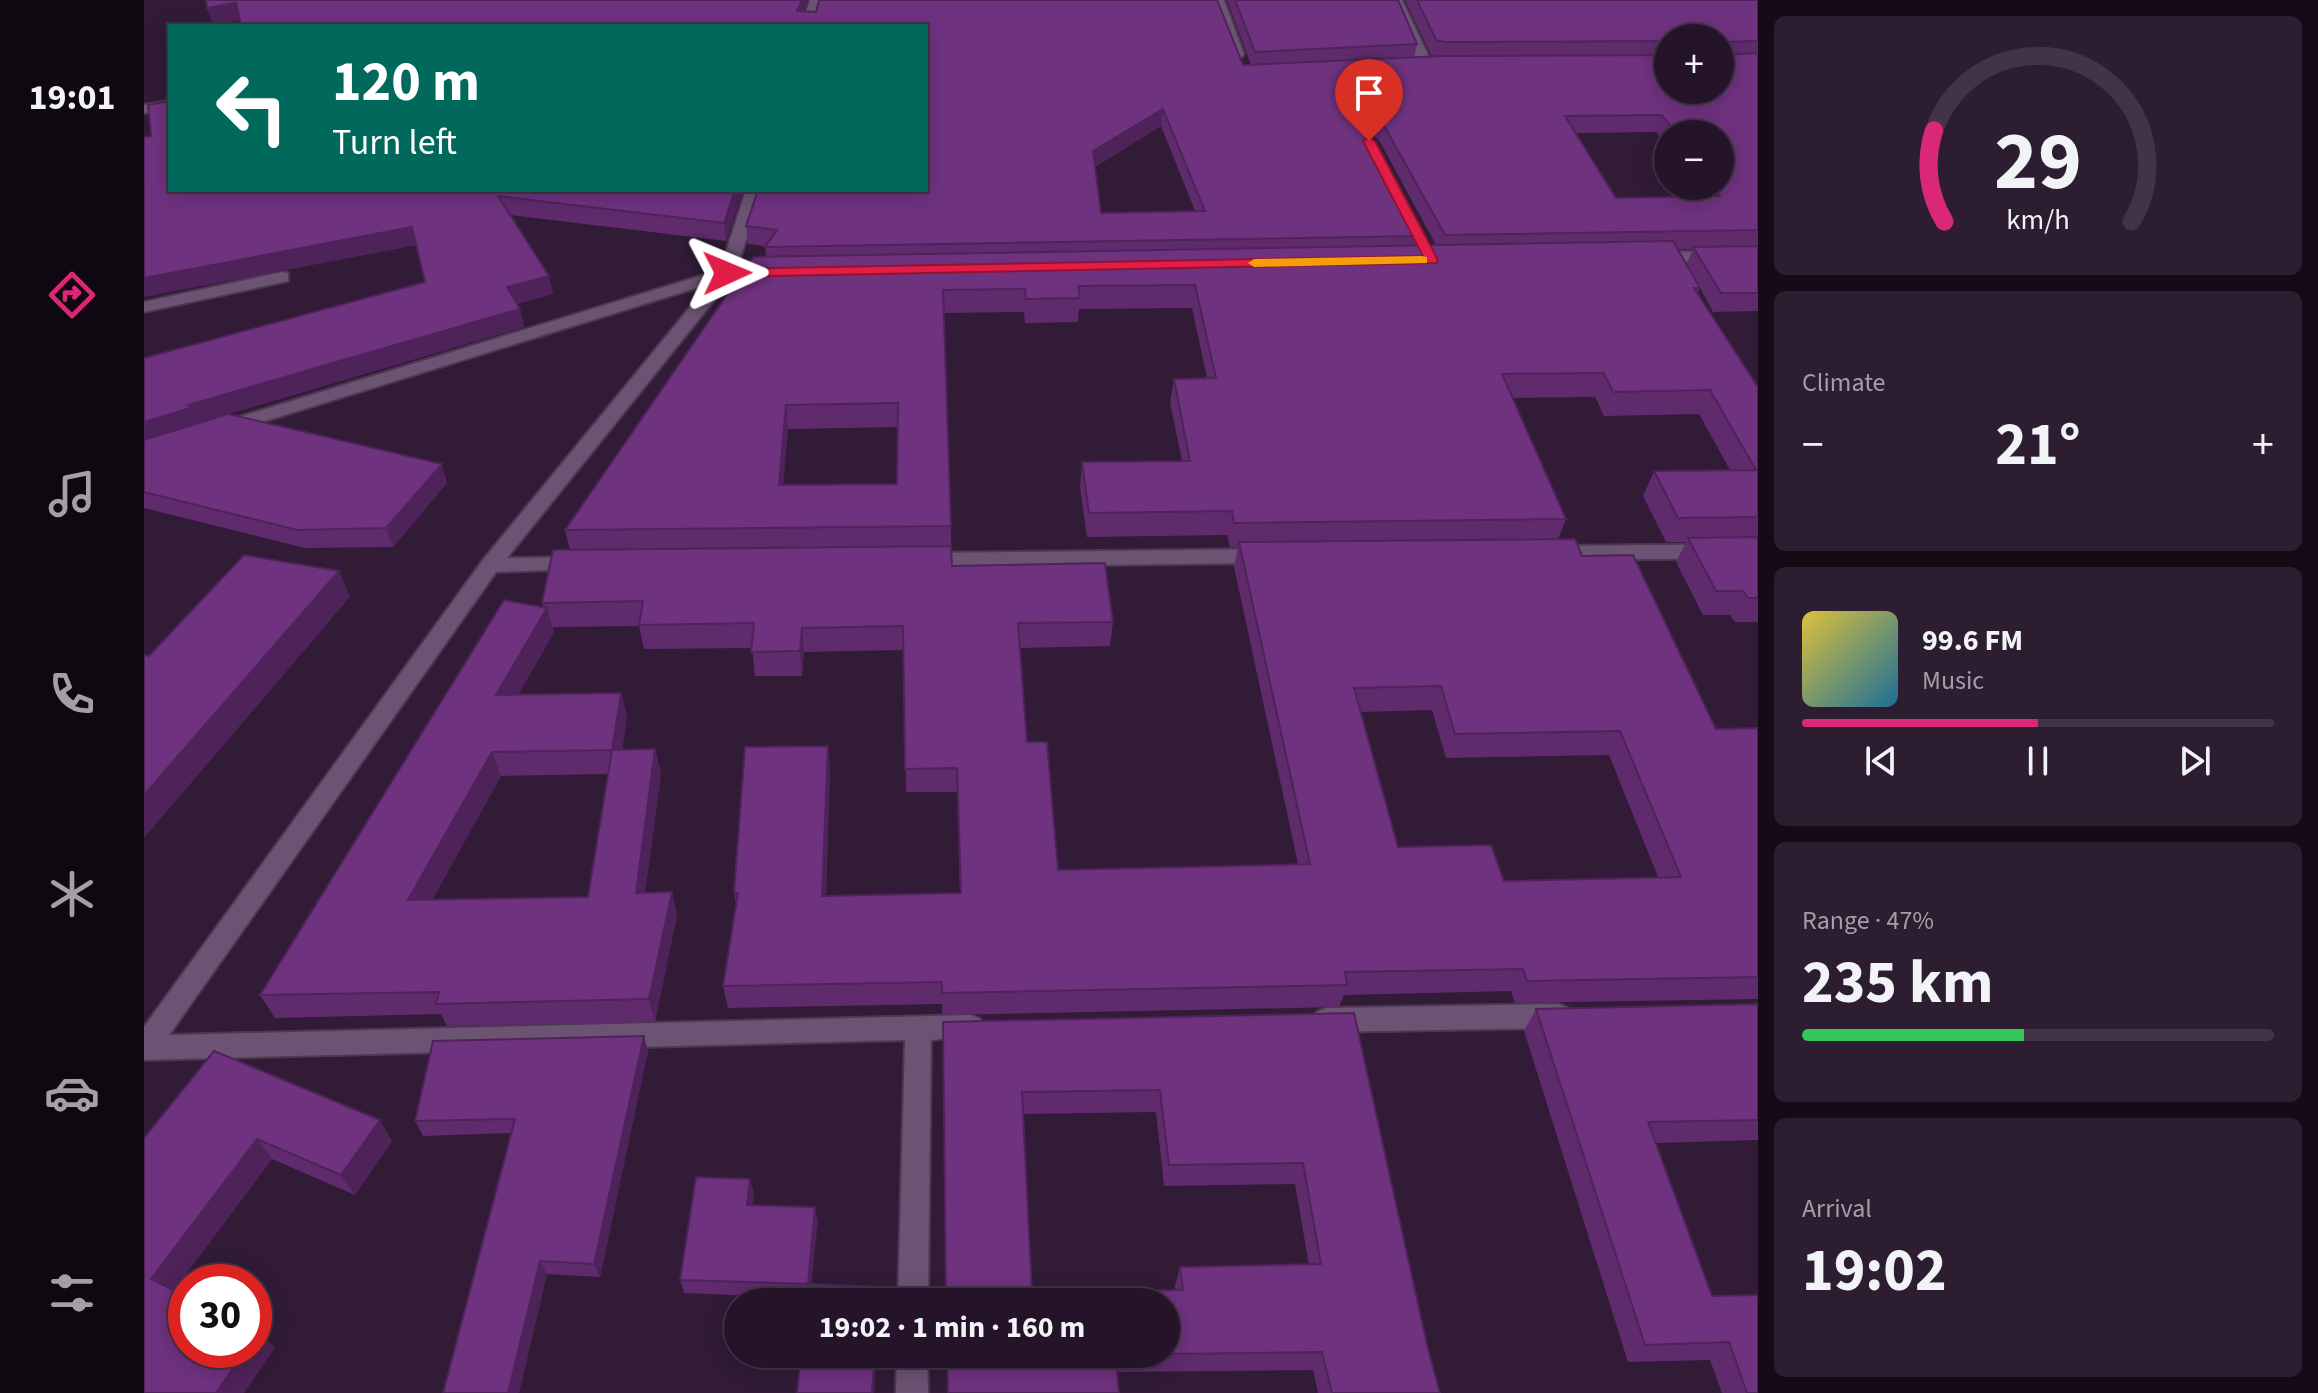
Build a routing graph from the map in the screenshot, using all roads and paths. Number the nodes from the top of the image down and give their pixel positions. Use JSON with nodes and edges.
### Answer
{"nodes":[{"id":1,"x":816,"y":0,"type":"edge"},
{"id":2,"x":1218,"y":0,"type":"edge"},
{"id":3,"x":1396,"y":0,"type":"edge"},
{"id":4,"x":809,"y":24,"type":"edge"},
{"id":5,"x":1241,"y":64,"type":"edge"},
{"id":6,"x":1438,"y":66,"type":"junction"},
{"id":7,"x":1461,"y":67,"type":"edge"},
{"id":8,"x":1405,"y":71,"type":"edge"},
{"id":9,"x":168,"y":105,"type":"edge"},
{"id":10,"x":144,"y":109,"type":"edge"},
{"id":11,"x":753,"y":192,"type":"edge"},
{"id":12,"x":1758,"y":256,"type":"edge"},
{"id":13,"x":1638,"y":257,"type":"edge"},
{"id":14,"x":789,"y":272,"type":"edge"},
{"id":15,"x":727,"y":273,"type":"junction"},
{"id":16,"x":282,"y":277,"type":"edge"},
{"id":17,"x":144,"y":307,"type":"edge"},
{"id":18,"x":204,"y":433,"type":"edge"},
{"id":19,"x":1758,"y":551,"type":"edge"},
{"id":20,"x":1536,"y":553,"type":"edge"},
{"id":21,"x":1283,"y":556,"type":"edge"},
{"id":22,"x":902,"y":560,"type":"edge"},
{"id":23,"x":601,"y":564,"type":"edge"},
{"id":24,"x":490,"y":565,"type":"junction"},
{"id":25,"x":1584,"y":1015,"type":"edge"},
{"id":26,"x":1298,"y":1021,"type":"edge"},
{"id":27,"x":997,"y":1027,"type":"edge"},
{"id":28,"x":918,"y":1028,"type":"junction"},
{"id":29,"x":144,"y":1047,"type":"edge"},
{"id":30,"x":913,"y":1288,"type":"edge"},
{"id":31,"x":912,"y":1368,"type":"edge"},
{"id":32,"x":912,"y":1393,"type":"edge"}],
"edges":[{"from":1,"to":4,"type":"street"},
{"from":2,"to":5,"type":"street"},
{"from":3,"to":6,"type":"street"},
{"from":6,"to":7,"type":"street"},
{"from":6,"to":8,"type":"street"},
{"from":9,"to":10,"type":"street"},
{"from":11,"to":15,"type":"street"},
{"from":12,"to":13,"type":"street"},
{"from":14,"to":15,"type":"street"},
{"from":15,"to":18,"type":"street"},
{"from":15,"to":24,"type":"street"},
{"from":16,"to":17,"type":"street"},
{"from":19,"to":20,"type":"street"},
{"from":21,"to":22,"type":"street"},
{"from":23,"to":24,"type":"street"},
{"from":24,"to":29,"type":"street"},
{"from":25,"to":26,"type":"street"},
{"from":27,"to":28,"type":"street"},
{"from":28,"to":29,"type":"street"},
{"from":28,"to":30,"type":"street"},
{"from":31,"to":32,"type":"street"}]}
